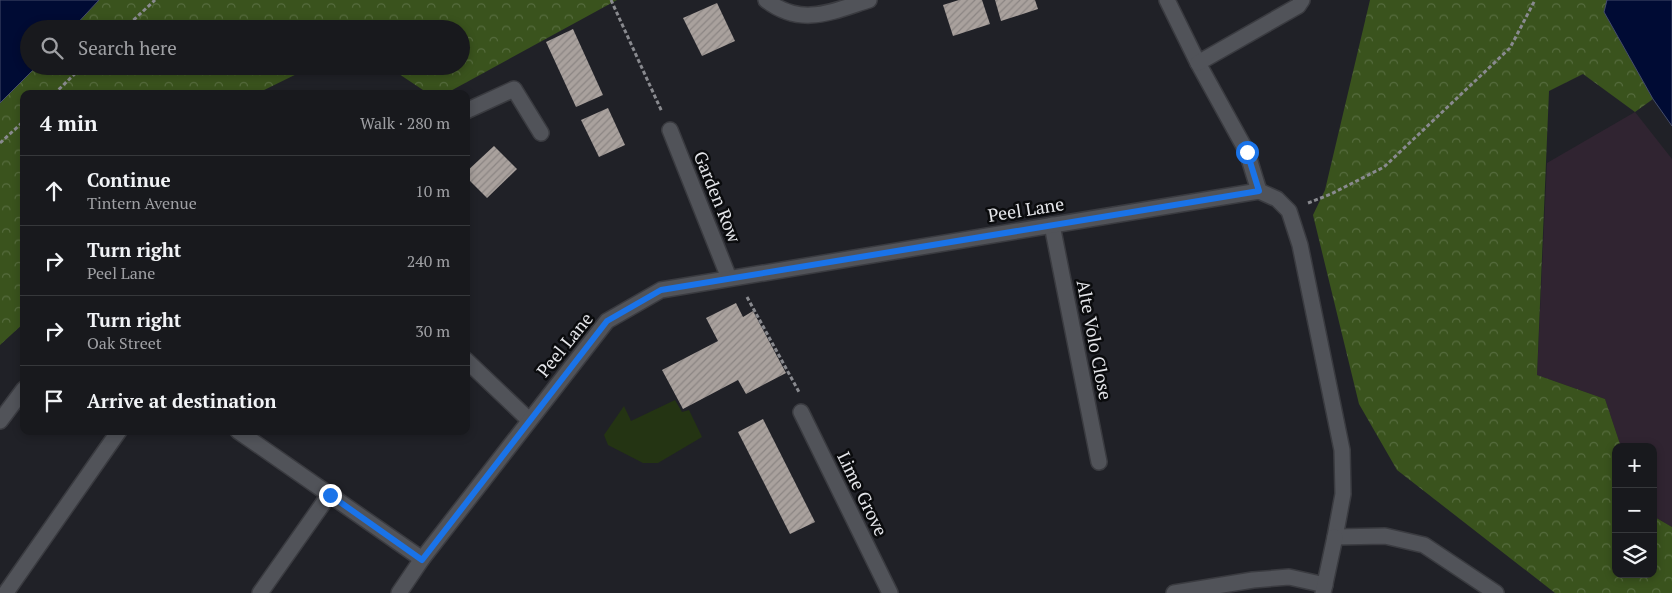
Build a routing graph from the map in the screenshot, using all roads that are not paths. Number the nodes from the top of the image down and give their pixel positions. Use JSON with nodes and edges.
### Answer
{"nodes":[{"id":1,"x":766,"y":0,"type":"edge"},
{"id":2,"x":866,"y":0,"type":"edge"},
{"id":3,"x":1167,"y":0,"type":"edge"},
{"id":4,"x":1302,"y":0,"type":"edge"},
{"id":5,"x":1198,"y":63,"type":"junction"},
{"id":6,"x":470,"y":109,"type":"edge"},
{"id":7,"x":670,"y":130,"type":"road end"},
{"id":8,"x":541,"y":133,"type":"dead end"},
{"id":9,"x":1259,"y":191,"type":"junction"},
{"id":10,"x":1052,"y":225,"type":"junction"},
{"id":11,"x":733,"y":277,"type":"junction"},
{"id":12,"x":470,"y":364,"type":"edge"},
{"id":13,"x":20,"y":394,"type":"edge"},
{"id":14,"x":801,"y":412,"type":"road end"},
{"id":15,"x":529,"y":420,"type":"junction"},
{"id":16,"x":0,"y":421,"type":"edge"},
{"id":17,"x":116,"y":435,"type":"edge"},
{"id":18,"x":244,"y":435,"type":"edge"},
{"id":19,"x":1099,"y":462,"type":"dead end"},
{"id":20,"x":330,"y":495,"type":"junction"},
{"id":21,"x":1335,"y":537,"type":"junction"},
{"id":22,"x":422,"y":560,"type":"junction"},
{"id":23,"x":1324,"y":589,"type":"edge"},
{"id":24,"x":6,"y":590,"type":"edge"},
{"id":25,"x":260,"y":593,"type":"edge"},
{"id":26,"x":399,"y":593,"type":"edge"},
{"id":27,"x":890,"y":593,"type":"edge"},
{"id":28,"x":1174,"y":593,"type":"edge"},
{"id":29,"x":1496,"y":593,"type":"edge"}],
"edges":[{"from":1,"to":2,"type":"street"},
{"from":3,"to":5,"type":"street"},
{"from":4,"to":5,"type":"street"},
{"from":5,"to":9,"type":"street"},
{"from":6,"to":8,"type":"street"},
{"from":7,"to":11,"type":"street","name":"Garden Row"},
{"from":9,"to":10,"type":"street","name":"Peel Lane"},
{"from":9,"to":21,"type":"street"},
{"from":10,"to":11,"type":"street","name":"Peel Lane"},
{"from":10,"to":19,"type":"street","name":"Alte Volo Close"},
{"from":11,"to":15,"type":"street","name":"Peel Lane"},
{"from":12,"to":15,"type":"street"},
{"from":13,"to":16,"type":"street"},
{"from":14,"to":27,"type":"street","name":"Lime Grove"},
{"from":15,"to":22,"type":"street","name":"Peel Lane"},
{"from":17,"to":24,"type":"street"},
{"from":18,"to":20,"type":"street"},
{"from":20,"to":22,"type":"street"},
{"from":20,"to":25,"type":"street"},
{"from":21,"to":23,"type":"street"},
{"from":21,"to":29,"type":"street"},
{"from":22,"to":26,"type":"street","name":"Peel Lane"},
{"from":23,"to":28,"type":"street"}]}
